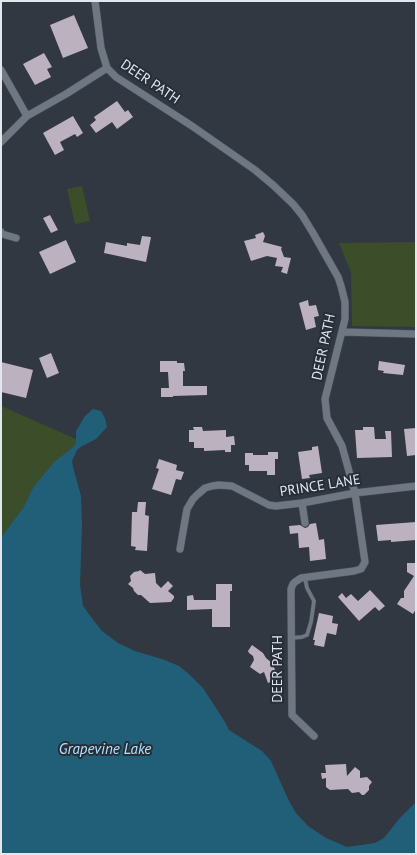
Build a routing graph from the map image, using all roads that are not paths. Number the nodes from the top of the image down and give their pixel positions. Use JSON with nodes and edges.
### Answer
{"nodes":[{"id":1,"x":94,"y":1,"type":"edge"},
{"id":2,"x":107,"y":68,"type":"junction"},
{"id":3,"x":1,"y":70,"type":"edge"},
{"id":4,"x":27,"y":116,"type":"junction"},
{"id":5,"x":1,"y":142,"type":"edge"},
{"id":6,"x":1,"y":232,"type":"edge"},
{"id":7,"x":16,"y":238,"type":"dead end"},
{"id":8,"x":342,"y":332,"type":"junction"},
{"id":9,"x":416,"y":334,"type":"edge"},
{"id":10,"x":416,"y":486,"type":"edge"},
{"id":11,"x":355,"y":493,"type":"junction"},
{"id":12,"x":302,"y":503,"type":"junction"},
{"id":13,"x":305,"y":523,"type":"dead end"},
{"id":14,"x":180,"y":549,"type":"dead end"},
{"id":15,"x":305,"y":578,"type":"junction"},
{"id":16,"x":291,"y":638,"type":"junction"},
{"id":17,"x":314,"y":736,"type":"dead end"}],
"edges":[{"from":1,"to":2,"type":"street","name":"DEER PATH"},
{"from":2,"to":4,"type":"street"},
{"from":2,"to":8,"type":"street","name":"DEER PATH"},
{"from":3,"to":4,"type":"street"},
{"from":4,"to":5,"type":"street"},
{"from":6,"to":7,"type":"street"},
{"from":8,"to":9,"type":"street"},
{"from":8,"to":11,"type":"street","name":"DEER PATH"},
{"from":10,"to":11,"type":"street","name":"PRINCE LANE"},
{"from":11,"to":12,"type":"street","name":"PRINCE LANE"},
{"from":11,"to":15,"type":"street","name":"DEER PATH"},
{"from":12,"to":13,"type":"street"},
{"from":12,"to":14,"type":"street","name":"PRINCE LANE"},
{"from":15,"to":16,"type":"street","name":"DEER PATH"},
{"from":15,"to":16,"type":"lane"},
{"from":16,"to":17,"type":"street","name":"DEER PATH"}]}
